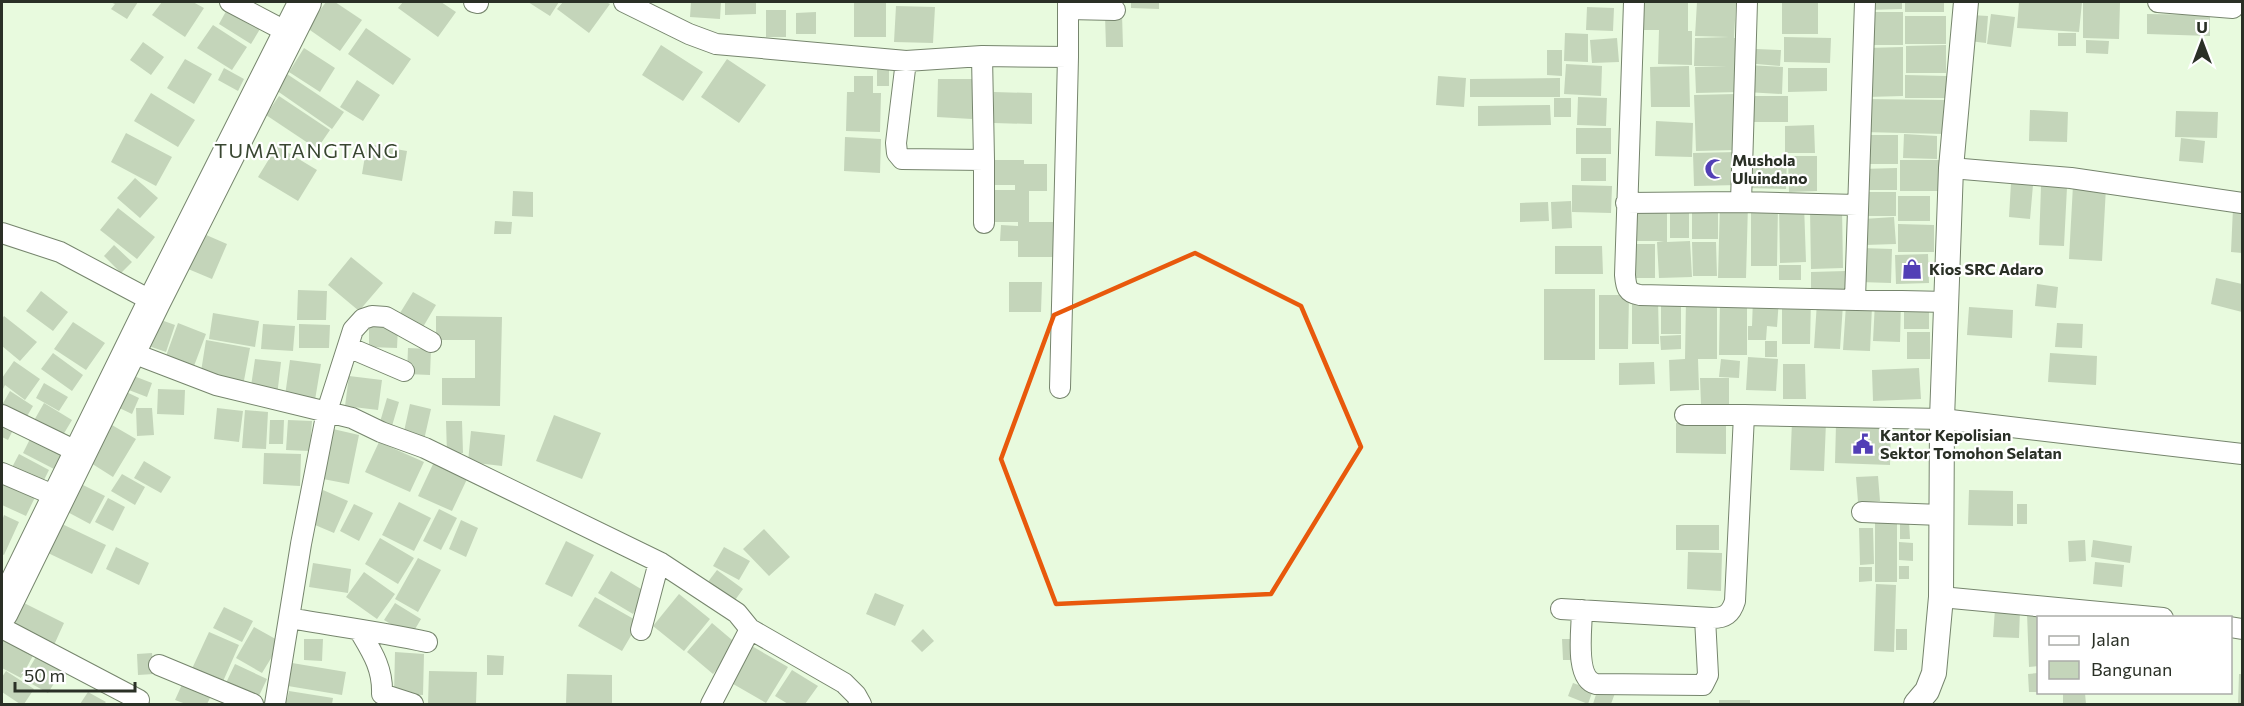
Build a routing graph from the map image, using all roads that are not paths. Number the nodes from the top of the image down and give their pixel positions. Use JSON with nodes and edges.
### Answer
{"nodes":[{"id":1,"x":230,"y":2,"type":"edge"},
{"id":2,"x":305,"y":2,"type":"edge"},
{"id":3,"x":624,"y":2,"type":"edge"},
{"id":4,"x":1634,"y":2,"type":"edge"},
{"id":5,"x":1747,"y":2,"type":"edge"},
{"id":6,"x":1865,"y":2,"type":"edge"},
{"id":7,"x":1966,"y":2,"type":"edge"},
{"id":8,"x":2158,"y":2,"type":"edge"},
{"id":9,"x":1068,"y":5,"type":"edge"},
{"id":10,"x":2233,"y":8,"type":"dead end"},
{"id":11,"x":1115,"y":10,"type":"dead end"},
{"id":12,"x":289,"y":33,"type":"junction"},
{"id":13,"x":982,"y":56,"type":"junction"},
{"id":14,"x":1068,"y":57,"type":"junction"},
{"id":15,"x":906,"y":61,"type":"junction"},
{"id":16,"x":984,"y":160,"type":"junction"},
{"id":17,"x":1951,"y":168,"type":"junction"},
{"id":18,"x":1741,"y":202,"type":"junction"},
{"id":19,"x":2242,"y":202,"type":"edge"},
{"id":20,"x":1626,"y":203,"type":"junction"},
{"id":21,"x":1857,"y":205,"type":"junction"},
{"id":22,"x":984,"y":224,"type":"dead end"},
{"id":23,"x":2,"y":233,"type":"edge"},
{"id":24,"x":1855,"y":299,"type":"junction"},
{"id":25,"x":1947,"y":302,"type":"junction"},
{"id":26,"x":141,"y":330,"type":"junction"},
{"id":27,"x":431,"y":342,"type":"dead end"},
{"id":28,"x":348,"y":347,"type":"junction"},
{"id":29,"x":404,"y":371,"type":"dead end"},
{"id":30,"x":1060,"y":388,"type":"dead end"},
{"id":31,"x":327,"y":411,"type":"junction"},
{"id":32,"x":2,"y":415,"type":"edge"},
{"id":33,"x":1685,"y":415,"type":"dead end"},
{"id":34,"x":1744,"y":415,"type":"junction"},
{"id":35,"x":1942,"y":419,"type":"junction"},
{"id":36,"x":80,"y":453,"type":"junction"},
{"id":37,"x":2242,"y":454,"type":"edge"},
{"id":38,"x":2,"y":473,"type":"edge"},
{"id":39,"x":58,"y":497,"type":"junction"},
{"id":40,"x":1862,"y":512,"type":"dead end"},
{"id":41,"x":1941,"y":514,"type":"junction"},
{"id":42,"x":659,"y":562,"type":"junction"},
{"id":43,"x":1941,"y":597,"type":"junction"},
{"id":44,"x":1561,"y":609,"type":"dead end"},
{"id":45,"x":1582,"y":610,"type":"junction"},
{"id":46,"x":2,"y":612,"type":"edge"},
{"id":47,"x":2142,"y":616,"type":"edge"},
{"id":48,"x":289,"y":618,"type":"junction"},
{"id":49,"x":1705,"y":618,"type":"junction"},
{"id":50,"x":2,"y":628,"type":"edge"},
{"id":51,"x":750,"y":629,"type":"junction"},
{"id":52,"x":359,"y":630,"type":"junction"},
{"id":53,"x":641,"y":630,"type":"dead end"},
{"id":54,"x":428,"y":642,"type":"dead end"},
{"id":55,"x":159,"y":665,"type":"dead end"},
{"id":56,"x":139,"y":700,"type":"dead end"},
{"id":57,"x":253,"y":705,"type":"edge"},
{"id":58,"x":275,"y":705,"type":"edge"},
{"id":59,"x":413,"y":705,"type":"edge"},
{"id":60,"x":711,"y":705,"type":"edge"},
{"id":61,"x":861,"y":705,"type":"edge"},
{"id":62,"x":1916,"y":705,"type":"edge"}],
"edges":[{"from":1,"to":12,"type":"street"},
{"from":2,"to":12,"type":"highway"},
{"from":3,"to":15,"type":"street"},
{"from":4,"to":20,"type":"street"},
{"from":5,"to":18,"type":"street"},
{"from":6,"to":21,"type":"street"},
{"from":7,"to":17,"type":"street"},
{"from":8,"to":10,"type":"street"},
{"from":9,"to":11,"type":"street"},
{"from":9,"to":14,"type":"street"},
{"from":12,"to":26,"type":"highway"},
{"from":13,"to":14,"type":"street"},
{"from":13,"to":15,"type":"street"},
{"from":13,"to":16,"type":"street"},
{"from":14,"to":30,"type":"street"},
{"from":15,"to":16,"type":"street"},
{"from":16,"to":22,"type":"street"},
{"from":17,"to":19,"type":"street"},
{"from":17,"to":25,"type":"street"},
{"from":18,"to":20,"type":"street"},
{"from":18,"to":21,"type":"street"},
{"from":20,"to":24,"type":"street"},
{"from":21,"to":24,"type":"street"},
{"from":23,"to":26,"type":"street"},
{"from":24,"to":25,"type":"street"},
{"from":25,"to":35,"type":"street"},
{"from":26,"to":31,"type":"street"},
{"from":26,"to":36,"type":"highway"},
{"from":27,"to":28,"type":"street"},
{"from":28,"to":29,"type":"street"},
{"from":28,"to":31,"type":"street"},
{"from":31,"to":42,"type":"street"},
{"from":31,"to":48,"type":"street"},
{"from":32,"to":36,"type":"street"},
{"from":33,"to":34,"type":"street"},
{"from":34,"to":35,"type":"street"},
{"from":34,"to":49,"type":"street"},
{"from":35,"to":37,"type":"street"},
{"from":35,"to":41,"type":"street"},
{"from":36,"to":39,"type":"highway"},
{"from":38,"to":39,"type":"street"},
{"from":39,"to":46,"type":"highway"},
{"from":40,"to":41,"type":"street"},
{"from":41,"to":43,"type":"street"},
{"from":42,"to":51,"type":"street"},
{"from":42,"to":53,"type":"street"},
{"from":43,"to":47,"type":"street"},
{"from":43,"to":62,"type":"street"},
{"from":44,"to":45,"type":"street"},
{"from":45,"to":49,"type":"street"},
{"from":45,"to":49,"type":"street"},
{"from":48,"to":52,"type":"street"},
{"from":48,"to":58,"type":"street"},
{"from":50,"to":56,"type":"street"},
{"from":51,"to":60,"type":"street"},
{"from":51,"to":61,"type":"street"},
{"from":52,"to":54,"type":"street"},
{"from":52,"to":59,"type":"street"},
{"from":55,"to":57,"type":"street"}]}
